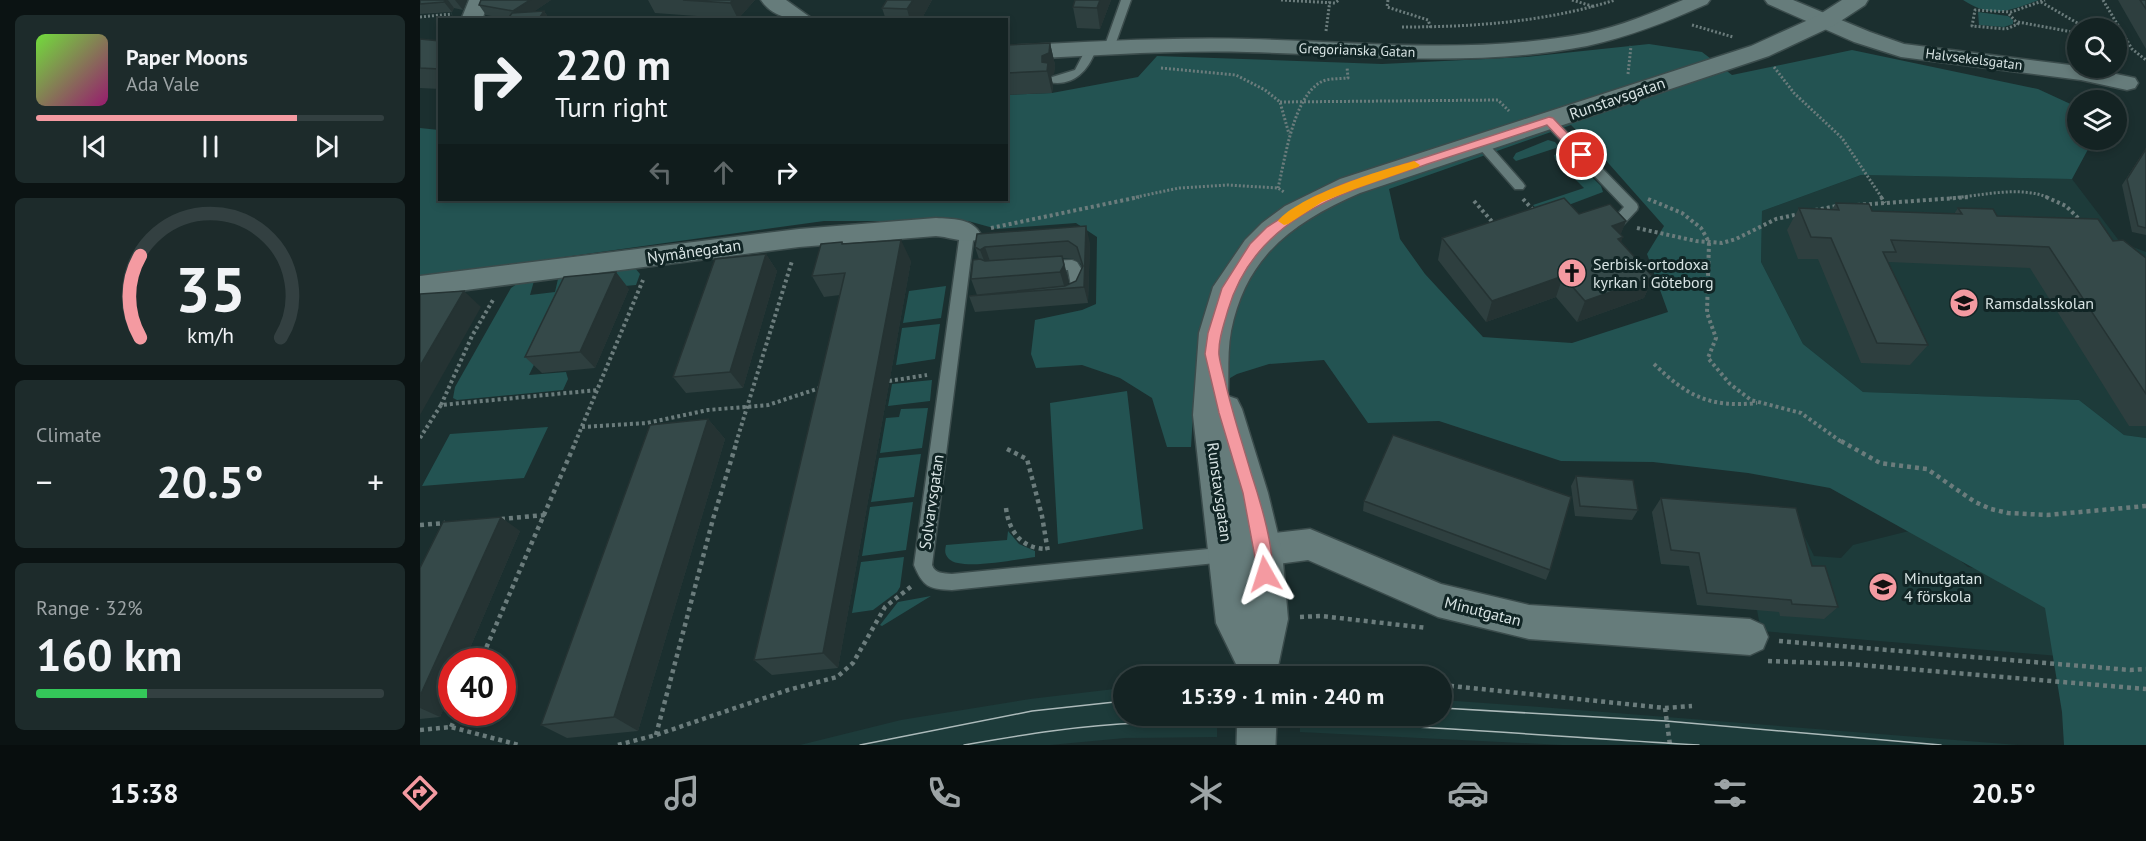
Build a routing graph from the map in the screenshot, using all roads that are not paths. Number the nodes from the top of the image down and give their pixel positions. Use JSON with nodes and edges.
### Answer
{"nodes":[{"id":1,"x":771,"y":0,"type":"edge"},
{"id":2,"x":1126,"y":0,"type":"edge"},
{"id":3,"x":1700,"y":0,"type":"edge"},
{"id":4,"x":1775,"y":0,"type":"edge"},
{"id":5,"x":1857,"y":0,"type":"edge"},
{"id":6,"x":801,"y":18,"type":"edge"},
{"id":7,"x":1825,"y":21,"type":"junction"},
{"id":8,"x":1100,"y":48,"type":"junction"},
{"id":9,"x":1008,"y":53,"type":"edge"},
{"id":10,"x":1053,"y":80,"type":"dead end"},
{"id":11,"x":2127,"y":83,"type":"dead end"},
{"id":12,"x":1538,"y":125,"type":"junction"},
{"id":13,"x":1482,"y":144,"type":"junction"},
{"id":14,"x":1519,"y":186,"type":"road end"},
{"id":15,"x":1616,"y":224,"type":"edge"},
{"id":16,"x":967,"y":233,"type":"joint"},
{"id":17,"x":1032,"y":268,"type":"edge"},
{"id":18,"x":980,"y":272,"type":"edge"},
{"id":19,"x":963,"y":273,"type":"junction"},
{"id":20,"x":420,"y":286,"type":"edge"},
{"id":21,"x":1058,"y":297,"type":"edge"},
{"id":22,"x":976,"y":304,"type":"edge"},
{"id":23,"x":958,"y":305,"type":"junction"},
{"id":24,"x":1246,"y":553,"type":"junction"},
{"id":25,"x":1750,"y":637,"type":"road end"},
{"id":26,"x":1256,"y":666,"type":"edge"},
{"id":27,"x":1257,"y":726,"type":"edge"},
{"id":28,"x":1256,"y":745,"type":"edge"}],
"edges":[{"from":1,"to":6,"type":"street"},
{"from":2,"to":8,"type":"lane"},
{"from":3,"to":8,"type":"street","name":"Gregorianska Gatan"},
{"from":4,"to":7,"type":"street","name":"Halvsekelsgatan"},
{"from":5,"to":7,"type":"street","name":"Runstavsgatan"},
{"from":7,"to":11,"type":"street","name":"Halvsekelsgatan"},
{"from":7,"to":12,"type":"street","name":"Runstavsgatan"},
{"from":8,"to":9,"type":"street","name":"Gregorianska Gatan"},
{"from":8,"to":10,"type":"lane"},
{"from":12,"to":13,"type":"street","name":"Runstavsgatan"},
{"from":12,"to":15,"type":"lane"},
{"from":13,"to":14,"type":"lane"},
{"from":13,"to":24,"type":"street","name":"Runstavsgatan"},
{"from":16,"to":19,"type":"lane","name":"Solvarvsgatan"},
{"from":16,"to":20,"type":"street","name":"Nymånegatan"},
{"from":17,"to":21,"type":"lane"},
{"from":18,"to":19,"type":"lane"},
{"from":19,"to":23,"type":"lane","name":"Solvarvsgatan"},
{"from":22,"to":23,"type":"lane"},
{"from":23,"to":24,"type":"lane","name":"Solvarvsgatan"},
{"from":24,"to":25,"type":"street","name":"Minutgatan"},
{"from":24,"to":26,"type":"street","name":"Runstavsgatan"},
{"from":27,"to":28,"type":"street","bridge":true}]}
